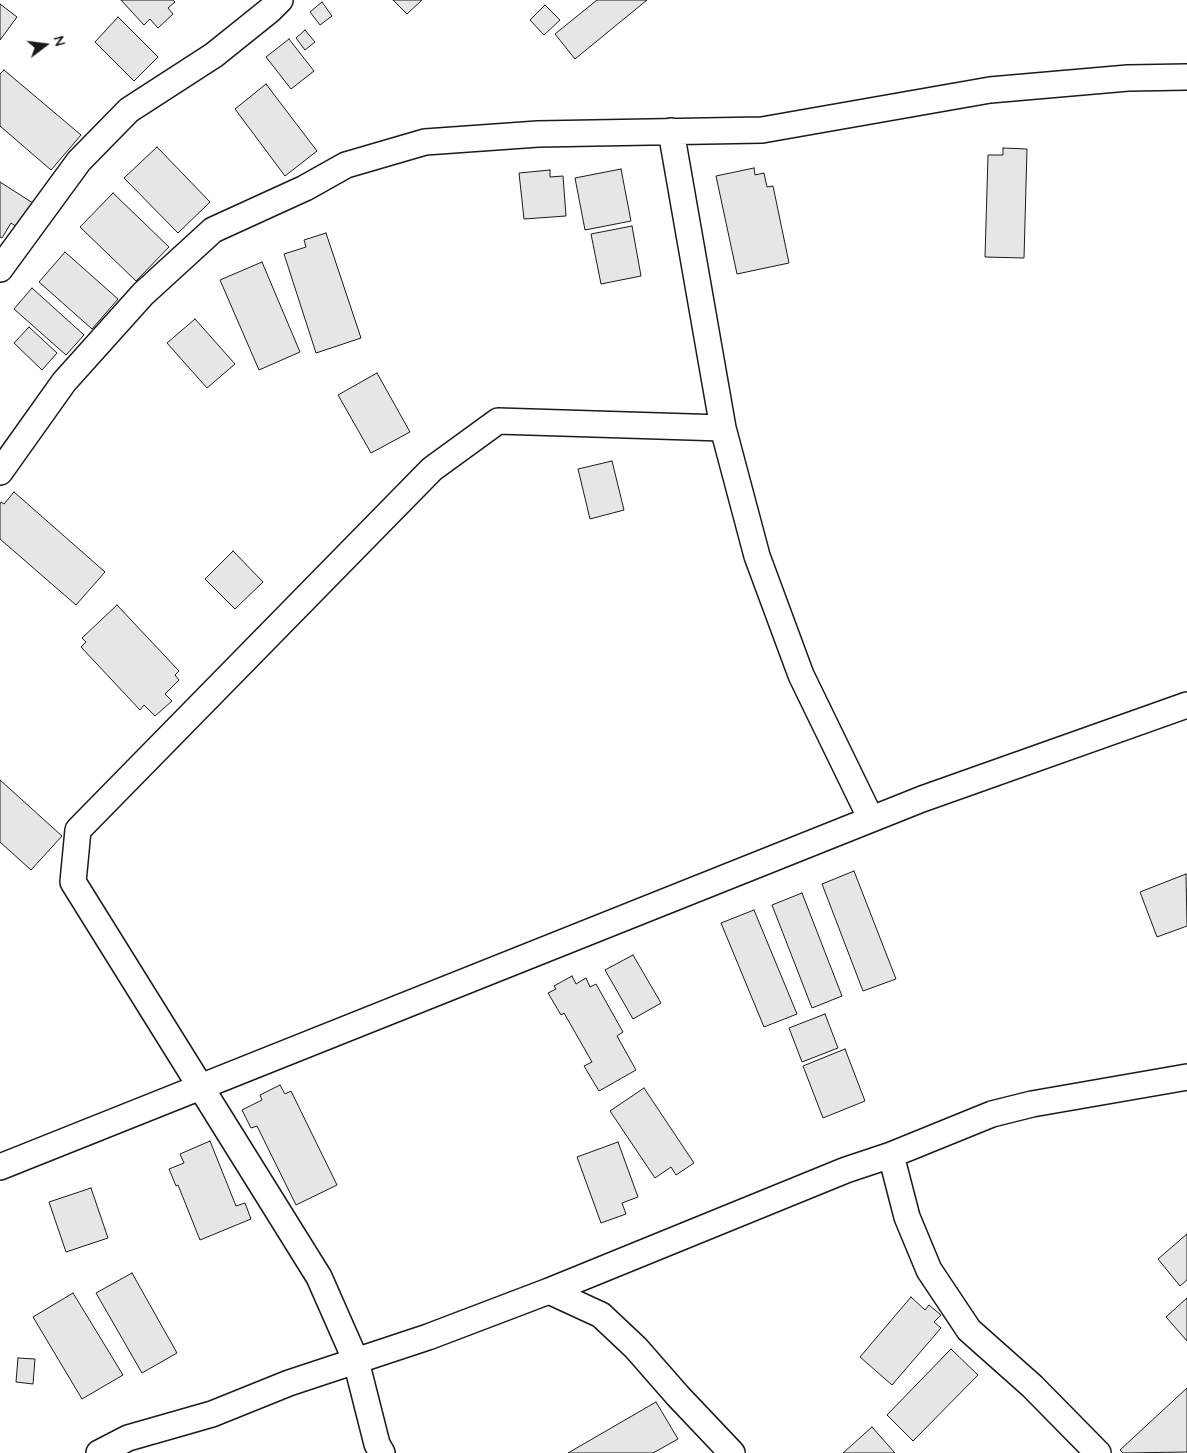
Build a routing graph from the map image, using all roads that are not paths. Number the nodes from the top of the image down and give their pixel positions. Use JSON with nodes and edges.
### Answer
{"nodes":[{"id":1,"x":280,"y":0,"type":"edge"},
{"id":2,"x":1187,"y":78,"type":"edge"},
{"id":3,"x":671,"y":131,"type":"junction"},
{"id":4,"x":0,"y":269,"type":"edge"},
{"id":5,"x":723,"y":428,"type":"junction"},
{"id":6,"x":0,"y":472,"type":"edge"},
{"id":7,"x":1187,"y":705,"type":"edge"},
{"id":8,"x":871,"y":819,"type":"junction"},
{"id":9,"x":1187,"y":1077,"type":"edge"},
{"id":10,"x":201,"y":1086,"type":"junction"},
{"id":11,"x":891,"y":1154,"type":"junction"},
{"id":12,"x":0,"y":1167,"type":"edge"},
{"id":13,"x":549,"y":1291,"type":"junction"},
{"id":14,"x":356,"y":1361,"type":"junction"},
{"id":15,"x":99,"y":1453,"type":"edge"},
{"id":16,"x":382,"y":1453,"type":"edge"},
{"id":17,"x":732,"y":1453,"type":"edge"},
{"id":18,"x":1098,"y":1453,"type":"edge"}],
"edges":[{"from":1,"to":4,"type":"street"},
{"from":2,"to":3,"type":"street"},
{"from":3,"to":5,"type":"street"},
{"from":3,"to":6,"type":"street"},
{"from":5,"to":8,"type":"street"},
{"from":5,"to":10,"type":"street"},
{"from":7,"to":8,"type":"street"},
{"from":8,"to":10,"type":"street"},
{"from":9,"to":11,"type":"street"},
{"from":10,"to":12,"type":"street"},
{"from":10,"to":14,"type":"street"},
{"from":11,"to":13,"type":"street"},
{"from":11,"to":18,"type":"street"},
{"from":13,"to":14,"type":"street"},
{"from":13,"to":17,"type":"street"},
{"from":14,"to":15,"type":"street"},
{"from":14,"to":16,"type":"street"}]}
